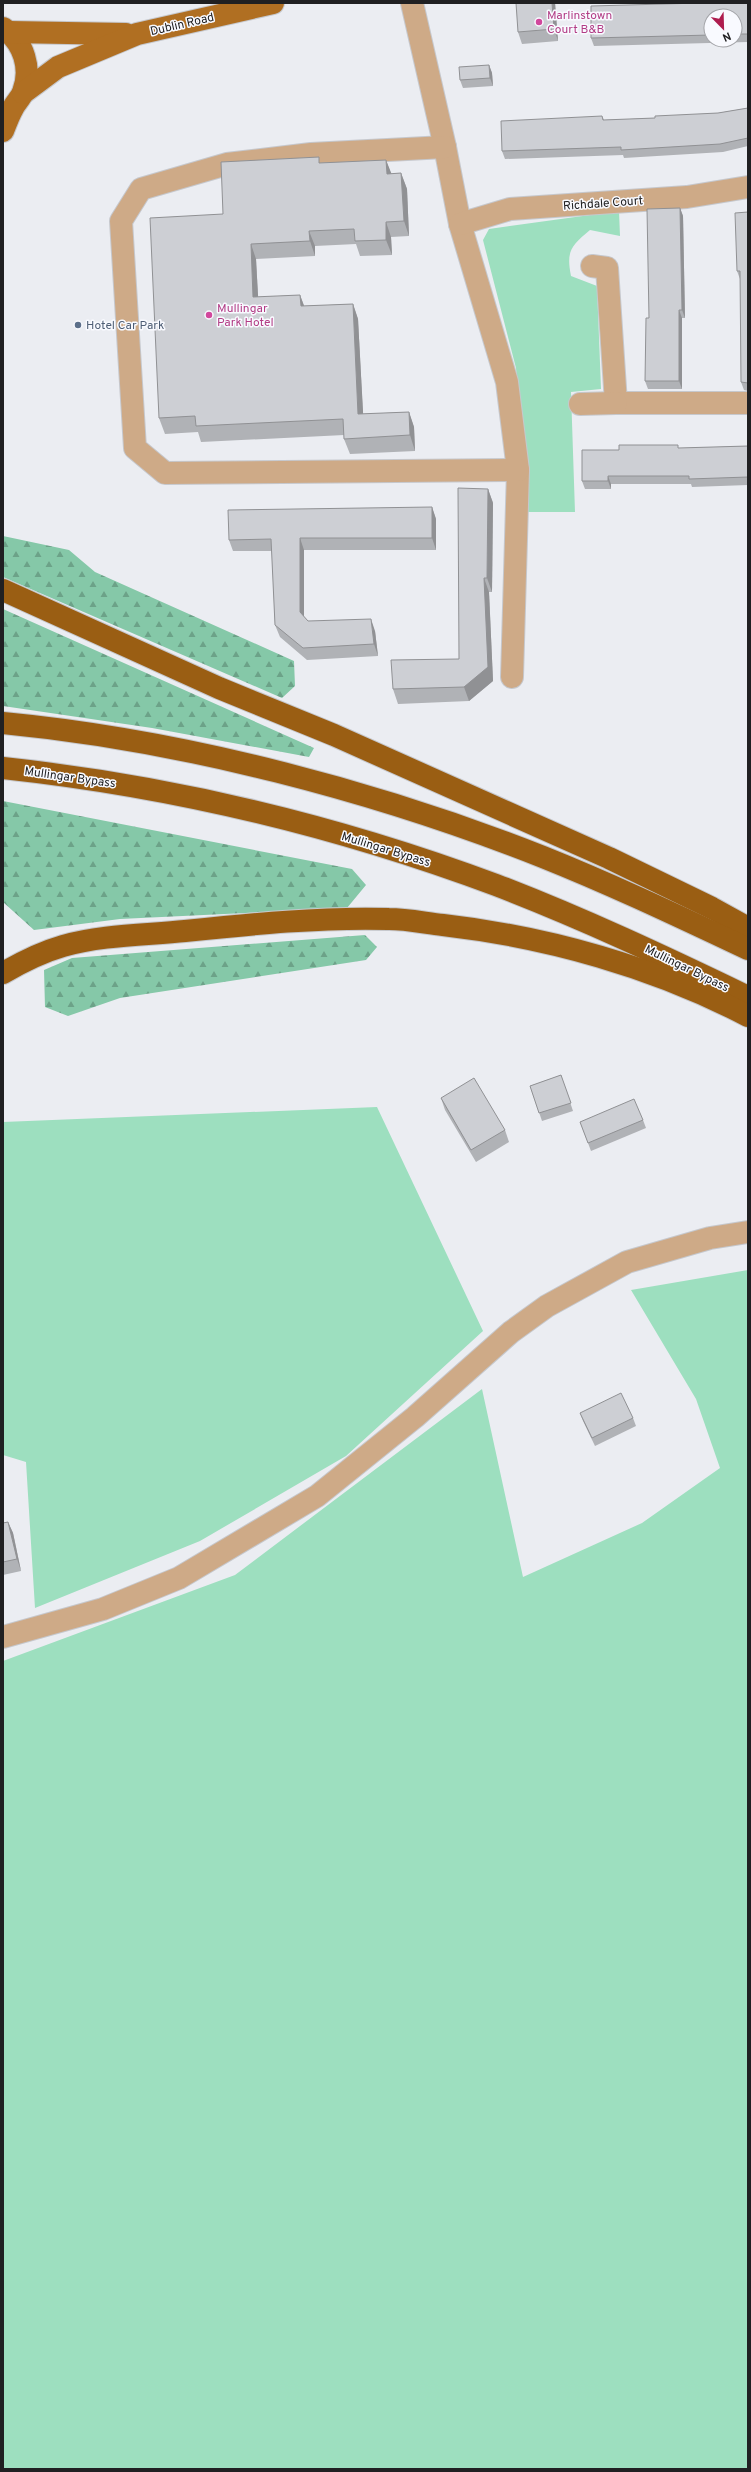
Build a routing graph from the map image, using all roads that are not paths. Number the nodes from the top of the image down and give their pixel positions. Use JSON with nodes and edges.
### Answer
{"nodes":[{"id":1,"x":273,"y":3,"type":"edge"},
{"id":2,"x":412,"y":3,"type":"edge"},
{"id":3,"x":6,"y":30,"type":"edge"},
{"id":4,"x":137,"y":34,"type":"junction"},
{"id":5,"x":13,"y":105,"type":"edge"},
{"id":6,"x":3,"y":131,"type":"edge"},
{"id":7,"x":445,"y":147,"type":"junction"},
{"id":8,"x":748,"y":187,"type":"edge"},
{"id":9,"x":460,"y":224,"type":"junction"},
{"id":10,"x":592,"y":266,"type":"dead end"},
{"id":11,"x":616,"y":403,"type":"junction"},
{"id":12,"x":748,"y":403,"type":"edge"},
{"id":13,"x":580,"y":404,"type":"dead end"},
{"id":14,"x":518,"y":470,"type":"junction"},
{"id":15,"x":3,"y":590,"type":"edge"},
{"id":16,"x":512,"y":677,"type":"dead end"},
{"id":17,"x":3,"y":723,"type":"edge"},
{"id":18,"x":3,"y":768,"type":"edge"},
{"id":19,"x":748,"y":928,"type":"edge"},
{"id":20,"x":748,"y":948,"type":"edge"},
{"id":21,"x":3,"y":973,"type":"edge"},
{"id":22,"x":748,"y":998,"type":"edge"},
{"id":23,"x":748,"y":1016,"type":"edge"},
{"id":24,"x":748,"y":1232,"type":"edge"},
{"id":25,"x":3,"y":1637,"type":"edge"}],
"edges":[{"from":1,"to":4,"type":"main road","name":"Dublin Road"},
{"from":2,"to":7,"type":"street"},
{"from":3,"to":4,"type":"main road","name":"Dublin Road"},
{"from":3,"to":5,"type":"main road"},
{"from":4,"to":5,"type":"main road","name":"Dublin Road"},
{"from":5,"to":6,"type":"main road"},
{"from":7,"to":9,"type":"street"},
{"from":7,"to":14,"type":"street"},
{"from":8,"to":9,"type":"street","name":"Richdale Court"},
{"from":9,"to":14,"type":"street"},
{"from":10,"to":11,"type":"street"},
{"from":11,"to":12,"type":"street"},
{"from":11,"to":13,"type":"street"},
{"from":14,"to":16,"type":"street"},
{"from":15,"to":19,"type":"highway"},
{"from":17,"to":20,"type":"highway"},
{"from":18,"to":22,"type":"highway","name":"Mullingar Bypass"},
{"from":21,"to":23,"type":"highway"},
{"from":24,"to":25,"type":"street"}]}
